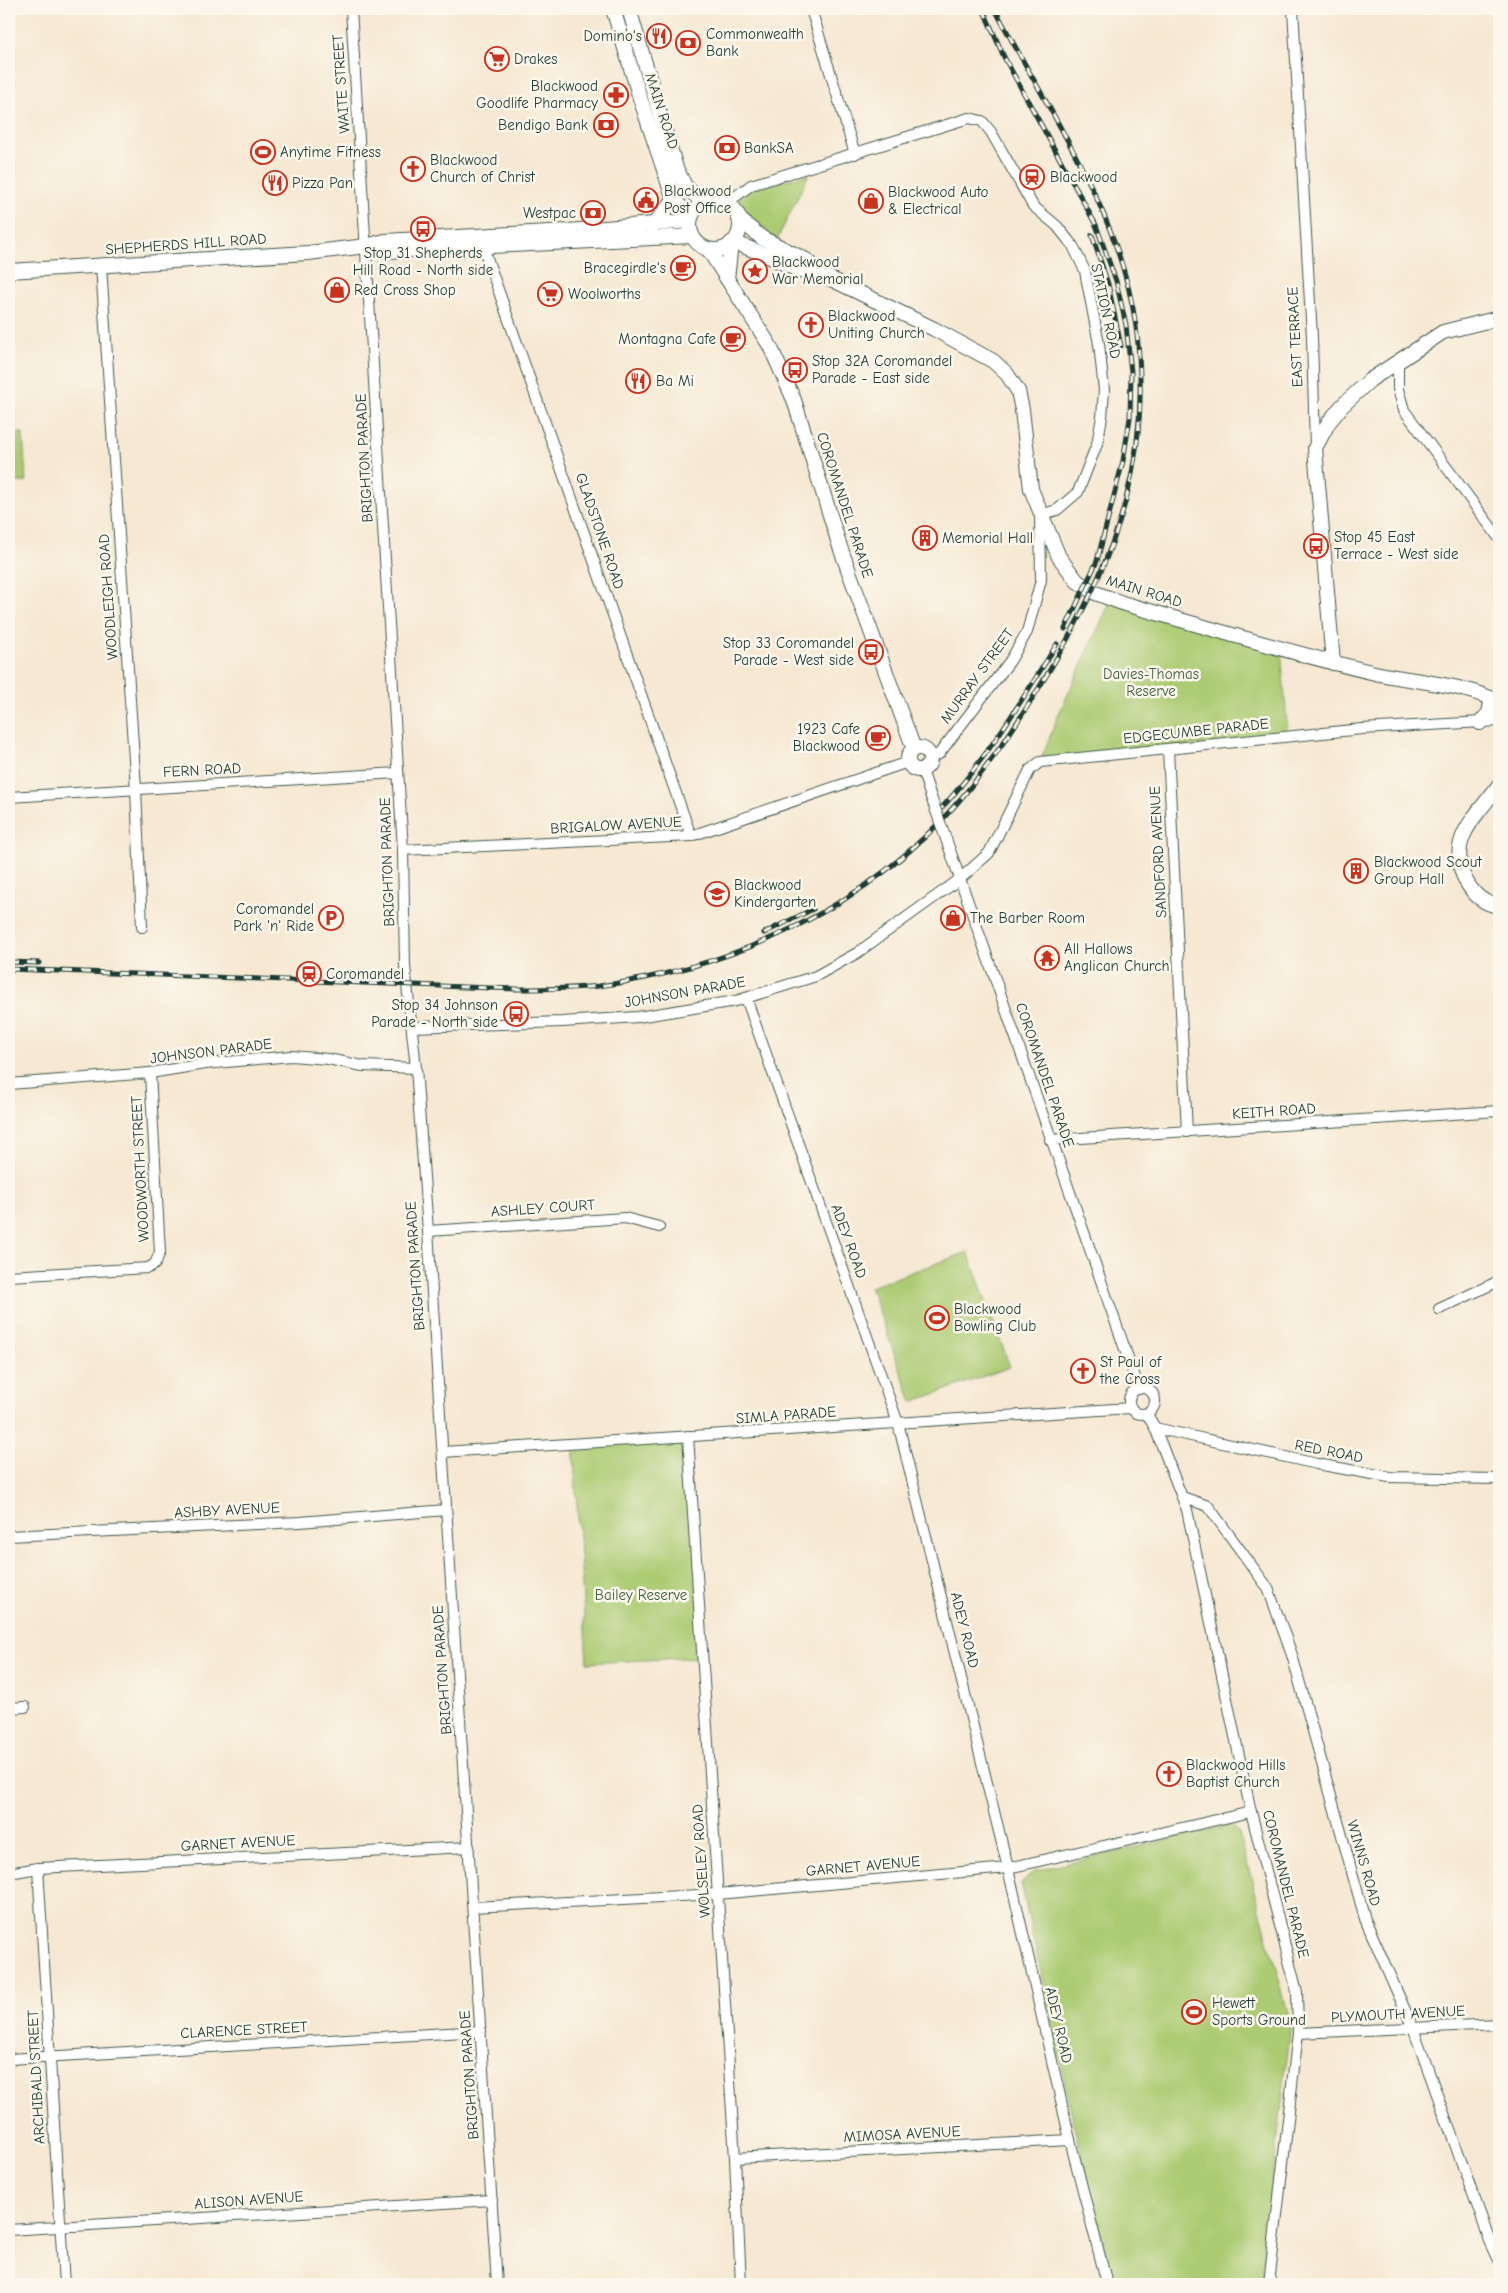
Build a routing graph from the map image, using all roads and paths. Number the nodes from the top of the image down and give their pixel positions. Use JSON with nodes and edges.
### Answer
{"nodes":[{"id":1,"x":351,"y":9,"type":"edge"},
{"id":2,"x":613,"y":9,"type":"edge"},
{"id":3,"x":629,"y":9,"type":"edge"},
{"id":4,"x":811,"y":9,"type":"edge"},
{"id":5,"x":1292,"y":9,"type":"edge"},
{"id":6,"x":855,"y":154,"type":"junction"},
{"id":7,"x":674,"y":200,"type":"junction"},
{"id":8,"x":703,"y":202,"type":"junction"},
{"id":9,"x":727,"y":203,"type":"junction"},
{"id":10,"x":690,"y":219,"type":"junction"},
{"id":11,"x":739,"y":219,"type":"junction"},
{"id":12,"x":653,"y":225,"type":"junction"},
{"id":13,"x":692,"y":236,"type":"junction"},
{"id":14,"x":481,"y":241,"type":"junction"},
{"id":15,"x":732,"y":243,"type":"junction"},
{"id":16,"x":366,"y":246,"type":"junction"},
{"id":17,"x":708,"y":249,"type":"junction"},
{"id":18,"x":101,"y":266,"type":"junction"},
{"id":19,"x":9,"y":271,"type":"edge"},
{"id":20,"x":829,"y":278,"type":"junction"},
{"id":21,"x":727,"y":279,"type":"junction"},
{"id":22,"x":1499,"y":318,"type":"edge"},
{"id":23,"x":1398,"y":361,"type":"junction"},
{"id":24,"x":1316,"y":448,"type":"junction"},
{"id":25,"x":1040,"y":515,"type":"junction"},
{"id":26,"x":1499,"y":538,"type":"edge"},
{"id":27,"x":1333,"y":663,"type":"junction"},
{"id":28,"x":1496,"y":701,"type":"edge"},
{"id":29,"x":1499,"y":721,"type":"edge"},
{"id":30,"x":1480,"y":723,"type":"junction"},
{"id":31,"x":1168,"y":750,"type":"junction"},
{"id":32,"x":911,"y":756,"type":"junction"},
{"id":33,"x":930,"y":757,"type":"junction"},
{"id":34,"x":922,"y":770,"type":"junction"},
{"id":35,"x":398,"y":773,"type":"junction"},
{"id":36,"x":1499,"y":785,"type":"edge"},
{"id":37,"x":136,"y":789,"type":"junction"},
{"id":38,"x":9,"y":797,"type":"edge"},
{"id":39,"x":691,"y":836,"type":"junction"},
{"id":40,"x":403,"y":850,"type":"junction"},
{"id":41,"x":960,"y":879,"type":"junction"},
{"id":42,"x":1499,"y":906,"type":"edge"},
{"id":43,"x":142,"y":927,"type":"dead end"},
{"id":44,"x":746,"y":998,"type":"junction"},
{"id":45,"x":412,"y":1027,"type":"junction"},
{"id":46,"x":416,"y":1068,"type":"junction"},
{"id":47,"x":150,"y":1073,"type":"junction"},
{"id":48,"x":9,"y":1084,"type":"edge"},
{"id":49,"x":1499,"y":1111,"type":"edge"},
{"id":50,"x":1187,"y":1132,"type":"junction"},
{"id":51,"x":1050,"y":1140,"type":"junction"},
{"id":52,"x":659,"y":1227,"type":"dead end"},
{"id":53,"x":428,"y":1231,"type":"junction"},
{"id":54,"x":9,"y":1276,"type":"edge"},
{"id":55,"x":1499,"y":1281,"type":"edge"},
{"id":56,"x":1440,"y":1309,"type":"dead end"},
{"id":57,"x":1139,"y":1389,"type":"junction"},
{"id":58,"x":1131,"y":1408,"type":"junction"},
{"id":59,"x":1147,"y":1414,"type":"junction"},
{"id":60,"x":898,"y":1423,"type":"junction"},
{"id":61,"x":1156,"y":1428,"type":"junction"},
{"id":62,"x":688,"y":1436,"type":"junction"},
{"id":63,"x":443,"y":1452,"type":"junction"},
{"id":64,"x":1499,"y":1479,"type":"edge"},
{"id":65,"x":1182,"y":1497,"type":"junction"},
{"id":66,"x":1198,"y":1502,"type":"junction"},
{"id":67,"x":446,"y":1510,"type":"junction"},
{"id":68,"x":1187,"y":1510,"type":"junction"},
{"id":69,"x":9,"y":1536,"type":"edge"},
{"id":70,"x":9,"y":1708,"type":"edge"},
{"id":71,"x":25,"y":1708,"type":"dead end"},
{"id":72,"x":1251,"y":1812,"type":"junction"},
{"id":73,"x":469,"y":1846,"type":"junction"},
{"id":74,"x":38,"y":1868,"type":"junction"},
{"id":75,"x":1008,"y":1868,"type":"junction"},
{"id":76,"x":9,"y":1873,"type":"edge"},
{"id":77,"x":718,"y":1894,"type":"junction"},
{"id":78,"x":473,"y":1907,"type":"junction"},
{"id":79,"x":1499,"y":2024,"type":"edge"},
{"id":80,"x":1413,"y":2028,"type":"junction"},
{"id":81,"x":481,"y":2031,"type":"junction"},
{"id":82,"x":1298,"y":2033,"type":"junction"},
{"id":83,"x":50,"y":2056,"type":"junction"},
{"id":84,"x":9,"y":2059,"type":"edge"},
{"id":85,"x":1070,"y":2140,"type":"junction"},
{"id":86,"x":735,"y":2158,"type":"junction"},
{"id":87,"x":492,"y":2200,"type":"junction"},
{"id":88,"x":60,"y":2227,"type":"junction"},
{"id":89,"x":9,"y":2230,"type":"edge"},
{"id":90,"x":1499,"y":2260,"type":"edge"},
{"id":91,"x":64,"y":2284,"type":"edge"},
{"id":92,"x":498,"y":2284,"type":"edge"},
{"id":93,"x":741,"y":2284,"type":"edge"},
{"id":94,"x":1107,"y":2284,"type":"edge"},
{"id":95,"x":1269,"y":2284,"type":"edge"}],
"edges":[{"from":1,"to":16,"type":"street","name":"WAITE STREET"},
{"from":2,"to":7,"type":"main road","name":"MAIN ROAD"},
{"from":3,"to":8,"type":"main road","name":"MAIN ROAD"},
{"from":4,"to":6,"type":"street"},
{"from":5,"to":24,"type":"street","name":"EAST TERRACE"},
{"from":6,"to":9,"type":"street","name":"STATION ROAD"},
{"from":6,"to":25,"type":"street","name":"STATION ROAD"},
{"from":7,"to":10,"type":"main road","name":"MAIN ROAD"},
{"from":7,"to":12,"type":"main road"},
{"from":8,"to":9,"type":"main road"},
{"from":8,"to":10,"type":"main road"},
{"from":9,"to":11,"type":"main road"},
{"from":10,"to":12,"type":"main road","name":"SHEPHERDS HILL ROAD"},
{"from":10,"to":13,"type":"main road"},
{"from":11,"to":15,"type":"main road"},
{"from":11,"to":20,"type":"main road","name":"MAIN ROAD"},
{"from":12,"to":14,"type":"main road","name":"SHEPHERDS HILL ROAD"},
{"from":13,"to":14,"type":"main road","name":"SHEPHERDS HILL ROAD"},
{"from":13,"to":17,"type":"main road"},
{"from":14,"to":16,"type":"main road","name":"SHEPHERDS HILL ROAD"},
{"from":14,"to":39,"type":"street","name":"GLADSTONE ROAD"},
{"from":15,"to":17,"type":"main road"},
{"from":15,"to":20,"type":"main road","name":"MAIN ROAD"},
{"from":15,"to":21,"type":"main road"},
{"from":16,"to":18,"type":"main road","name":"SHEPHERDS HILL ROAD"},
{"from":16,"to":35,"type":"street","name":"BRIGHTON PARADE"},
{"from":17,"to":21,"type":"main road","name":"COROMANDEL PARADE"},
{"from":18,"to":19,"type":"main road","name":"SHEPHERDS HILL ROAD"},
{"from":18,"to":37,"type":"street","name":"WOODLEIGH ROAD"},
{"from":20,"to":25,"type":"main road","name":"MAIN ROAD"},
{"from":21,"to":32,"type":"main road","name":"COROMANDEL PARADE"},
{"from":22,"to":23,"type":"main road"},
{"from":23,"to":24,"type":"main road"},
{"from":23,"to":26,"type":"street"},
{"from":24,"to":27,"type":"main road","name":"EAST TERRACE"},
{"from":25,"to":27,"type":"main road","name":"MAIN ROAD"},
{"from":25,"to":33,"type":"street","name":"MURRAY STREET"},
{"from":27,"to":28,"type":"main road","name":"MAIN ROAD"},
{"from":28,"to":30,"type":"main road"},
{"from":29,"to":30,"type":"street","name":"EDGECUMBE PARADE"},
{"from":30,"to":31,"type":"street","name":"EDGECUMBE PARADE"},
{"from":31,"to":41,"type":"street","name":"EDGECUMBE PARADE"},
{"from":31,"to":50,"type":"street","name":"SANDFORD AVENUE"},
{"from":32,"to":33,"type":"main road"},
{"from":32,"to":34,"type":"main road"},
{"from":32,"to":39,"type":"street","name":"BRIGALOW AVENUE"},
{"from":33,"to":34,"type":"main road"},
{"from":34,"to":41,"type":"street","name":"COROMANDEL PARADE","bridge":true},
{"from":35,"to":37,"type":"street","name":"FERN ROAD"},
{"from":35,"to":40,"type":"street","name":"BRIGHTON PARADE"},
{"from":36,"to":42,"type":"main road"},
{"from":37,"to":38,"type":"street","name":"FERN ROAD"},
{"from":37,"to":43,"type":"street","name":"WOODLEIGH ROAD"},
{"from":39,"to":40,"type":"street","name":"BRIGALOW AVENUE"},
{"from":40,"to":45,"type":"street","name":"BRIGHTON PARADE"},
{"from":41,"to":44,"type":"street","name":"JOHNSON PARADE"},
{"from":41,"to":51,"type":"street","name":"COROMANDEL PARADE"},
{"from":44,"to":45,"type":"street","name":"JOHNSON PARADE"},
{"from":44,"to":60,"type":"street","name":"ADEY ROAD"},
{"from":45,"to":46,"type":"street","name":"BRIGHTON PARADE"},
{"from":46,"to":47,"type":"street","name":"JOHNSON PARADE"},
{"from":46,"to":53,"type":"street","name":"BRIGHTON PARADE"},
{"from":47,"to":48,"type":"street","name":"JOHNSON PARADE"},
{"from":47,"to":54,"type":"street","name":"WOODWORTH STREET"},
{"from":49,"to":50,"type":"street","name":"KEITH ROAD"},
{"from":50,"to":51,"type":"street","name":"KEITH ROAD"},
{"from":51,"to":57,"type":"street","name":"COROMANDEL PARADE"},
{"from":52,"to":53,"type":"street","name":"ASHLEY COURT"},
{"from":53,"to":63,"type":"street","name":"BRIGHTON PARADE"},
{"from":55,"to":56,"type":"street"},
{"from":57,"to":58,"type":"street"},
{"from":57,"to":59,"type":"street"},
{"from":58,"to":59,"type":"street"},
{"from":58,"to":60,"type":"street","name":"SIMLA PARADE"},
{"from":59,"to":61,"type":"street","name":"COROMANDEL PARADE"},
{"from":60,"to":62,"type":"street","name":"SIMLA PARADE"},
{"from":60,"to":75,"type":"street","name":"ADEY ROAD"},
{"from":61,"to":64,"type":"street","name":"RED ROAD"},
{"from":61,"to":65,"type":"street","name":"COROMANDEL PARADE"},
{"from":62,"to":63,"type":"street","name":"SIMLA PARADE"},
{"from":62,"to":77,"type":"street","name":"WOLSELEY ROAD"},
{"from":63,"to":67,"type":"street","name":"BRIGHTON PARADE"},
{"from":65,"to":66,"type":"street","name":"WINNS ROAD"},
{"from":65,"to":68,"type":"street","name":"COROMANDEL PARADE"},
{"from":66,"to":68,"type":"street"},
{"from":66,"to":80,"type":"street","name":"WINNS ROAD"},
{"from":67,"to":69,"type":"street","name":"ASHBY AVENUE"},
{"from":67,"to":73,"type":"street","name":"BRIGHTON PARADE"},
{"from":68,"to":72,"type":"street","name":"COROMANDEL PARADE"},
{"from":70,"to":71,"type":"street"},
{"from":72,"to":75,"type":"street","name":"GARNET AVENUE"},
{"from":72,"to":82,"type":"street","name":"COROMANDEL PARADE"},
{"from":73,"to":74,"type":"street","name":"GARNET AVENUE"},
{"from":73,"to":78,"type":"street","name":"BRIGHTON PARADE"},
{"from":74,"to":76,"type":"street","name":"GARNET AVENUE"},
{"from":74,"to":83,"type":"street","name":"ARCHIBALD STREET"},
{"from":75,"to":77,"type":"street","name":"GARNET AVENUE"},
{"from":75,"to":85,"type":"street","name":"ADEY ROAD"},
{"from":77,"to":78,"type":"street","name":"GARNET AVENUE"},
{"from":77,"to":86,"type":"street","name":"WOLSELEY ROAD"},
{"from":78,"to":81,"type":"street","name":"BRIGHTON PARADE"},
{"from":79,"to":80,"type":"street","name":"PLYMOUTH AVENUE"},
{"from":80,"to":82,"type":"street","name":"PLYMOUTH AVENUE"},
{"from":80,"to":90,"type":"street","name":"WINNS ROAD"},
{"from":81,"to":83,"type":"street","name":"CLARENCE STREET"},
{"from":81,"to":87,"type":"street","name":"BRIGHTON PARADE"},
{"from":82,"to":95,"type":"street","name":"COROMANDEL PARADE"},
{"from":83,"to":84,"type":"street","name":"CLARENCE STREET"},
{"from":83,"to":88,"type":"street","name":"ARCHIBALD STREET"},
{"from":85,"to":86,"type":"street","name":"MIMOSA AVENUE"},
{"from":85,"to":94,"type":"street","name":"ADEY ROAD"},
{"from":86,"to":93,"type":"street","name":"WOLSELEY ROAD"},
{"from":87,"to":88,"type":"street","name":"ALISON AVENUE"},
{"from":87,"to":92,"type":"street","name":"BRIGHTON PARADE"},
{"from":88,"to":89,"type":"street","name":"ALISON AVENUE"},
{"from":88,"to":91,"type":"street","name":"ARCHIBALD STREET"}]}
